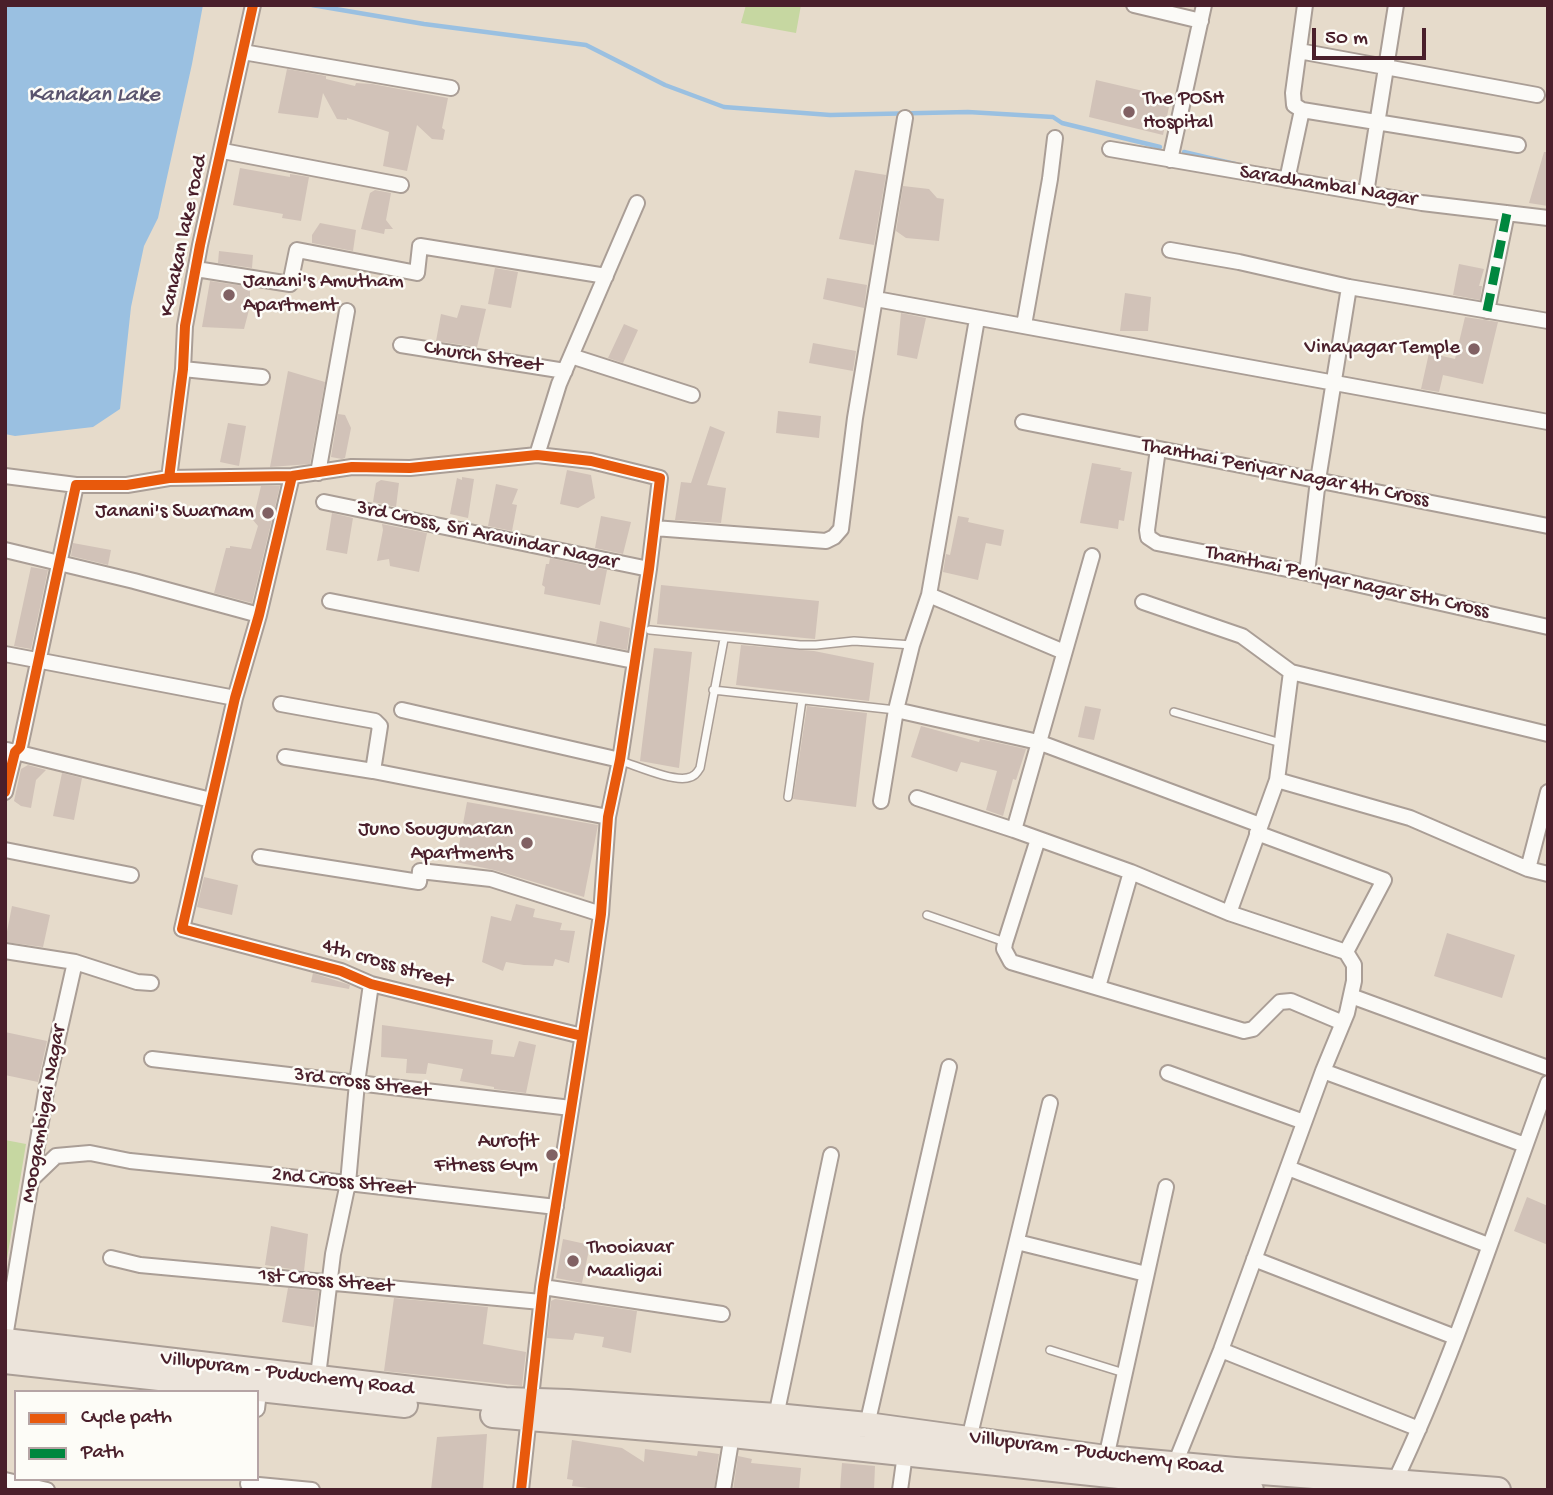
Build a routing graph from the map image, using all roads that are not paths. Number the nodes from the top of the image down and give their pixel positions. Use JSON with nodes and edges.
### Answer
{"nodes":[{"id":1,"x":253,"y":5,"type":"edge"},
{"id":2,"x":1134,"y":5,"type":"edge"},
{"id":3,"x":1204,"y":5,"type":"edge"},
{"id":4,"x":1305,"y":5,"type":"edge"},
{"id":5,"x":1396,"y":5,"type":"edge"},
{"id":6,"x":1201,"y":21,"type":"junction"},
{"id":7,"x":1299,"y":51,"type":"junction"},
{"id":8,"x":243,"y":52,"type":"junction"},
{"id":9,"x":1388,"y":68,"type":"junction"},
{"id":10,"x":451,"y":88,"type":"dead end"},
{"id":11,"x":1538,"y":95,"type":"dead end"},
{"id":12,"x":1302,"y":110,"type":"junction"},
{"id":13,"x":905,"y":118,"type":"dead end"},
{"id":14,"x":1378,"y":121,"type":"junction"},
{"id":15,"x":1055,"y":138,"type":"dead end"},
{"id":16,"x":1518,"y":145,"type":"dead end"},
{"id":17,"x":1110,"y":149,"type":"dead end"},
{"id":18,"x":223,"y":151,"type":"junction"},
{"id":19,"x":1170,"y":160,"type":"junction"},
{"id":20,"x":1287,"y":180,"type":"junction"},
{"id":21,"x":401,"y":186,"type":"dead end"},
{"id":22,"x":1366,"y":193,"type":"junction"},
{"id":23,"x":637,"y":203,"type":"dead end"},
{"id":24,"x":1507,"y":213,"type":"junction"},
{"id":25,"x":1548,"y":218,"type":"edge"},
{"id":26,"x":1170,"y":250,"type":"dead end"},
{"id":27,"x":196,"y":269,"type":"junction"},
{"id":28,"x":606,"y":276,"type":"junction"},
{"id":29,"x":1349,"y":287,"type":"junction"},
{"id":30,"x":876,"y":299,"type":"junction"},
{"id":31,"x":347,"y":311,"type":"dead end"},
{"id":32,"x":1487,"y":311,"type":"junction"},
{"id":33,"x":977,"y":319,"type":"junction"},
{"id":34,"x":1548,"y":321,"type":"edge"},
{"id":35,"x":1024,"y":325,"type":"junction"},
{"id":36,"x":401,"y":345,"type":"dead end"},
{"id":37,"x":571,"y":356,"type":"junction"},
{"id":38,"x":183,"y":369,"type":"junction"},
{"id":39,"x":565,"y":371,"type":"junction"},
{"id":40,"x":262,"y":377,"type":"dead end"},
{"id":41,"x":1333,"y":384,"type":"junction"},
{"id":42,"x":692,"y":395,"type":"dead end"},
{"id":43,"x":1023,"y":422,"type":"dead end"},
{"id":44,"x":1548,"y":422,"type":"edge"},
{"id":45,"x":1158,"y":449,"type":"junction"},
{"id":46,"x":537,"y":455,"type":"junction"},
{"id":47,"x":318,"y":473,"type":"junction"},
{"id":48,"x":5,"y":476,"type":"edge"},
{"id":49,"x":292,"y":476,"type":"junction"},
{"id":50,"x":169,"y":478,"type":"junction"},
{"id":51,"x":1318,"y":480,"type":"junction"},
{"id":52,"x":76,"y":485,"type":"junction"},
{"id":53,"x":324,"y":502,"type":"dead end"},
{"id":54,"x":1548,"y":526,"type":"edge"},
{"id":55,"x":654,"y":528,"type":"junction"},
{"id":56,"x":5,"y":551,"type":"edge"},
{"id":57,"x":1092,"y":556,"type":"dead end"},
{"id":58,"x":60,"y":562,"type":"junction"},
{"id":59,"x":649,"y":569,"type":"junction"},
{"id":60,"x":1307,"y":573,"type":"junction"},
{"id":61,"x":929,"y":595,"type":"junction"},
{"id":62,"x":330,"y":601,"type":"dead end"},
{"id":63,"x":1143,"y":602,"type":"dead end"},
{"id":64,"x":259,"y":615,"type":"junction"},
{"id":65,"x":1548,"y":627,"type":"edge"},
{"id":66,"x":650,"y":631,"type":"dead end"},
{"id":67,"x":724,"y":639,"type":"junction"},
{"id":68,"x":912,"y":645,"type":"junction"},
{"id":69,"x":1064,"y":652,"type":"junction"},
{"id":70,"x":5,"y":654,"type":"edge"},
{"id":71,"x":39,"y":661,"type":"junction"},
{"id":72,"x":634,"y":662,"type":"junction"},
{"id":73,"x":1291,"y":672,"type":"junction"},
{"id":74,"x":713,"y":690,"type":"junction"},
{"id":75,"x":235,"y":698,"type":"junction"},
{"id":76,"x":802,"y":700,"type":"junction"},
{"id":77,"x":281,"y":704,"type":"dead end"},
{"id":78,"x":402,"y":710,"type":"dead end"},
{"id":79,"x":896,"y":710,"type":"junction"},
{"id":80,"x":1174,"y":712,"type":"dead end"},
{"id":81,"x":1548,"y":734,"type":"edge"},
{"id":82,"x":1038,"y":742,"type":"junction"},
{"id":83,"x":1282,"y":744,"type":"junction"},
{"id":84,"x":10,"y":751,"type":"edge"},
{"id":85,"x":285,"y":757,"type":"dead end"},
{"id":86,"x":620,"y":760,"type":"junction"},
{"id":87,"x":373,"y":771,"type":"junction"},
{"id":88,"x":1277,"y":780,"type":"junction"},
{"id":89,"x":5,"y":792,"type":"edge"},
{"id":90,"x":1548,"y":792,"type":"edge"},
{"id":91,"x":788,"y":797,"type":"dead end"},
{"id":92,"x":917,"y":799,"type":"dead end"},
{"id":93,"x":211,"y":800,"type":"junction"},
{"id":94,"x":881,"y":802,"type":"dead end"},
{"id":95,"x":1546,"y":808,"type":"edge"},
{"id":96,"x":608,"y":817,"type":"junction"},
{"id":97,"x":1259,"y":829,"type":"junction"},
{"id":98,"x":1014,"y":830,"type":"junction"},
{"id":99,"x":1038,"y":839,"type":"junction"},
{"id":100,"x":5,"y":850,"type":"edge"},
{"id":101,"x":260,"y":857,"type":"dead end"},
{"id":102,"x":1528,"y":869,"type":"junction"},
{"id":103,"x":1131,"y":872,"type":"junction"},
{"id":104,"x":1548,"y":874,"type":"edge"},
{"id":105,"x":131,"y":875,"type":"dead end"},
{"id":106,"x":1229,"y":913,"type":"junction"},
{"id":107,"x":601,"y":914,"type":"junction"},
{"id":108,"x":927,"y":915,"type":"dead end"},
{"id":109,"x":1005,"y":943,"type":"junction"},
{"id":110,"x":5,"y":951,"type":"edge"},
{"id":111,"x":1346,"y":952,"type":"junction"},
{"id":112,"x":75,"y":962,"type":"junction"},
{"id":113,"x":152,"y":983,"type":"dead end"},
{"id":114,"x":371,"y":984,"type":"junction"},
{"id":115,"x":1098,"y":987,"type":"junction"},
{"id":116,"x":1351,"y":996,"type":"junction"},
{"id":117,"x":1343,"y":1023,"type":"junction"},
{"id":118,"x":582,"y":1036,"type":"junction"},
{"id":119,"x":152,"y":1059,"type":"dead end"},
{"id":120,"x":949,"y":1068,"type":"dead end"},
{"id":121,"x":1548,"y":1068,"type":"edge"},
{"id":122,"x":1323,"y":1071,"type":"junction"},
{"id":123,"x":1168,"y":1073,"type":"dead end"},
{"id":124,"x":358,"y":1083,"type":"junction"},
{"id":125,"x":1548,"y":1083,"type":"edge"},
{"id":126,"x":1050,"y":1103,"type":"dead end"},
{"id":127,"x":571,"y":1108,"type":"junction"},
{"id":128,"x":1304,"y":1122,"type":"junction"},
{"id":129,"x":1525,"y":1145,"type":"junction"},
{"id":130,"x":831,"y":1155,"type":"dead end"},
{"id":131,"x":1287,"y":1168,"type":"junction"},
{"id":132,"x":32,"y":1179,"type":"junction"},
{"id":133,"x":348,"y":1183,"type":"junction"},
{"id":134,"x":1166,"y":1187,"type":"dead end"},
{"id":135,"x":556,"y":1207,"type":"junction"},
{"id":136,"x":1017,"y":1242,"type":"junction"},
{"id":137,"x":1489,"y":1245,"type":"junction"},
{"id":138,"x":111,"y":1258,"type":"dead end"},
{"id":139,"x":1254,"y":1259,"type":"junction"},
{"id":140,"x":1146,"y":1274,"type":"junction"},
{"id":141,"x":330,"y":1283,"type":"junction"},
{"id":142,"x":543,"y":1287,"type":"junction"},
{"id":143,"x":541,"y":1302,"type":"junction"},
{"id":144,"x":722,"y":1314,"type":"dead end"},
{"id":145,"x":1455,"y":1337,"type":"junction"},
{"id":146,"x":5,"y":1339,"type":"edge"},
{"id":147,"x":1050,"y":1350,"type":"dead end"},
{"id":148,"x":1221,"y":1350,"type":"junction"},
{"id":149,"x":5,"y":1361,"type":"edge"},
{"id":150,"x":197,"y":1373,"type":"junction"},
{"id":151,"x":1124,"y":1373,"type":"junction"},
{"id":152,"x":317,"y":1387,"type":"junction"},
{"id":153,"x":260,"y":1390,"type":"edge"},
{"id":154,"x":537,"y":1413,"type":"junction"},
{"id":155,"x":776,"y":1416,"type":"junction"},
{"id":156,"x":734,"y":1424,"type":"junction"},
{"id":157,"x":867,"y":1425,"type":"junction"},
{"id":158,"x":1419,"y":1429,"type":"junction"},
{"id":159,"x":969,"y":1439,"type":"junction"},
{"id":160,"x":907,"y":1443,"type":"junction"},
{"id":161,"x":1105,"y":1458,"type":"junction"},
{"id":162,"x":1175,"y":1464,"type":"junction"},
{"id":163,"x":5,"y":1480,"type":"edge"},
{"id":164,"x":248,"y":1484,"type":"edge"},
{"id":165,"x":1383,"y":1484,"type":"edge"},
{"id":166,"x":1234,"y":1489,"type":"edge"},
{"id":167,"x":47,"y":1490,"type":"edge"},
{"id":168,"x":312,"y":1490,"type":"edge"},
{"id":169,"x":521,"y":1490,"type":"edge"},
{"id":170,"x":528,"y":1490,"type":"edge"},
{"id":171,"x":723,"y":1490,"type":"edge"},
{"id":172,"x":900,"y":1490,"type":"edge"},
{"id":173,"x":1251,"y":1490,"type":"edge"},
{"id":174,"x":1499,"y":1490,"type":"edge"}],
"edges":[{"from":1,"to":8,"type":"street","name":"Kanakan lake road"},
{"from":2,"to":6,"type":"street"},
{"from":3,"to":6,"type":"street"},
{"from":4,"to":7,"type":"street"},
{"from":5,"to":9,"type":"street"},
{"from":6,"to":19,"type":"street"},
{"from":7,"to":9,"type":"street"},
{"from":7,"to":12,"type":"street"},
{"from":8,"to":10,"type":"street"},
{"from":8,"to":18,"type":"street","name":"Kanakan lake road"},
{"from":9,"to":11,"type":"street"},
{"from":9,"to":14,"type":"street"},
{"from":12,"to":14,"type":"street"},
{"from":12,"to":20,"type":"street"},
{"from":13,"to":30,"type":"street"},
{"from":14,"to":16,"type":"street"},
{"from":14,"to":22,"type":"street"},
{"from":15,"to":35,"type":"street"},
{"from":17,"to":19,"type":"street","name":"Saradhambal Nagar"},
{"from":18,"to":21,"type":"street"},
{"from":18,"to":27,"type":"street","name":"Kanakan lake road"},
{"from":19,"to":20,"type":"street","name":"Saradhambal Nagar"},
{"from":20,"to":22,"type":"street","name":"Saradhambal Nagar"},
{"from":22,"to":24,"type":"street","name":"Saradhambal Nagar"},
{"from":23,"to":28,"type":"street"},
{"from":24,"to":25,"type":"street","name":"Saradhambal Nagar"},
{"from":24,"to":32,"type":"street"},
{"from":26,"to":29,"type":"street"},
{"from":27,"to":28,"type":"street"},
{"from":27,"to":38,"type":"street","name":"Kanakan lake road"},
{"from":28,"to":37,"type":"street"},
{"from":29,"to":32,"type":"street"},
{"from":29,"to":41,"type":"street"},
{"from":30,"to":33,"type":"street"},
{"from":30,"to":55,"type":"street"},
{"from":31,"to":47,"type":"street"},
{"from":32,"to":34,"type":"street"},
{"from":33,"to":35,"type":"street"},
{"from":33,"to":61,"type":"street"},
{"from":35,"to":41,"type":"street"},
{"from":36,"to":39,"type":"street","name":"Church Street"},
{"from":37,"to":39,"type":"street"},
{"from":37,"to":42,"type":"street"},
{"from":38,"to":40,"type":"street"},
{"from":38,"to":50,"type":"street","name":"Kanakan lake road"},
{"from":39,"to":46,"type":"street"},
{"from":41,"to":44,"type":"street"},
{"from":41,"to":51,"type":"street"},
{"from":43,"to":45,"type":"street","name":"Thanthai Periyar Nagar 4th Cross"},
{"from":45,"to":51,"type":"street","name":"Thanthai Periyar Nagar 4th Cross"},
{"from":45,"to":60,"type":"street","name":"Thanthai Periyar nagar 5th Cross"},
{"from":46,"to":47,"type":"street"},
{"from":46,"to":55,"type":"street"},
{"from":47,"to":49,"type":"street"},
{"from":48,"to":52,"type":"street"},
{"from":49,"to":50,"type":"street"},
{"from":49,"to":64,"type":"street"},
{"from":50,"to":52,"type":"street"},
{"from":51,"to":54,"type":"street","name":"Thanthai Periyar Nagar 4th Cross"},
{"from":51,"to":60,"type":"street"},
{"from":52,"to":58,"type":"street"},
{"from":53,"to":59,"type":"street","name":"3rd Cross, Sri Aravindar Nagar"},
{"from":55,"to":59,"type":"street"},
{"from":56,"to":58,"type":"street"},
{"from":57,"to":69,"type":"street"},
{"from":58,"to":64,"type":"street"},
{"from":58,"to":71,"type":"street"},
{"from":59,"to":72,"type":"street"},
{"from":60,"to":65,"type":"street","name":"Thanthai Periyar nagar 5th Cross"},
{"from":61,"to":68,"type":"street"},
{"from":61,"to":69,"type":"street"},
{"from":62,"to":72,"type":"street"},
{"from":63,"to":73,"type":"street"},
{"from":64,"to":75,"type":"street"},
{"from":66,"to":67,"type":"lane"},
{"from":67,"to":68,"type":"lane"},
{"from":67,"to":74,"type":"lane"},
{"from":68,"to":79,"type":"street"},
{"from":69,"to":82,"type":"street"},
{"from":70,"to":71,"type":"street"},
{"from":71,"to":75,"type":"street"},
{"from":71,"to":84,"type":"street"},
{"from":72,"to":86,"type":"street"},
{"from":73,"to":81,"type":"street"},
{"from":73,"to":83,"type":"street"},
{"from":74,"to":76,"type":"lane"},
{"from":74,"to":86,"type":"lane"},
{"from":75,"to":93,"type":"street"},
{"from":76,"to":79,"type":"lane"},
{"from":76,"to":91,"type":"lane"},
{"from":77,"to":87,"type":"street"},
{"from":78,"to":86,"type":"street"},
{"from":79,"to":82,"type":"street"},
{"from":79,"to":94,"type":"street"},
{"from":80,"to":83,"type":"lane"},
{"from":82,"to":97,"type":"street"},
{"from":82,"to":98,"type":"street"},
{"from":83,"to":88,"type":"street"},
{"from":84,"to":89,"type":"street"},
{"from":84,"to":93,"type":"street"},
{"from":85,"to":87,"type":"street"},
{"from":86,"to":96,"type":"street"},
{"from":87,"to":96,"type":"street"},
{"from":88,"to":97,"type":"street"},
{"from":88,"to":102,"type":"street"},
{"from":90,"to":95,"type":"street"},
{"from":92,"to":98,"type":"street"},
{"from":93,"to":114,"type":"street","name":"4th cross street"},
{"from":95,"to":102,"type":"street"},
{"from":96,"to":107,"type":"street"},
{"from":97,"to":106,"type":"street"},
{"from":97,"to":111,"type":"street"},
{"from":98,"to":99,"type":"street"},
{"from":99,"to":103,"type":"street"},
{"from":99,"to":109,"type":"street"},
{"from":100,"to":105,"type":"street"},
{"from":101,"to":107,"type":"street"},
{"from":102,"to":104,"type":"street"},
{"from":103,"to":106,"type":"street"},
{"from":103,"to":115,"type":"street"},
{"from":106,"to":111,"type":"street"},
{"from":107,"to":118,"type":"street"},
{"from":108,"to":109,"type":"lane"},
{"from":109,"to":115,"type":"street"},
{"from":110,"to":112,"type":"street"},
{"from":111,"to":116,"type":"street"},
{"from":112,"to":113,"type":"street"},
{"from":112,"to":132,"type":"street","name":"Moogambigai Nagar"},
{"from":114,"to":118,"type":"street","name":"4th cross street"},
{"from":114,"to":124,"type":"street"},
{"from":115,"to":117,"type":"street"},
{"from":116,"to":117,"type":"street"},
{"from":116,"to":121,"type":"street"},
{"from":117,"to":122,"type":"street"},
{"from":118,"to":127,"type":"street"},
{"from":119,"to":124,"type":"street","name":"3rd cross Street"},
{"from":120,"to":157,"type":"street"},
{"from":122,"to":128,"type":"street"},
{"from":122,"to":129,"type":"street"},
{"from":123,"to":128,"type":"street"},
{"from":124,"to":127,"type":"street","name":"3rd cross Street"},
{"from":124,"to":133,"type":"street"},
{"from":125,"to":129,"type":"street"},
{"from":126,"to":136,"type":"street"},
{"from":127,"to":135,"type":"street"},
{"from":128,"to":131,"type":"street"},
{"from":129,"to":137,"type":"street"},
{"from":130,"to":155,"type":"street"},
{"from":131,"to":137,"type":"street"},
{"from":131,"to":139,"type":"street"},
{"from":132,"to":133,"type":"street","name":"2nd Cross Street"},
{"from":132,"to":146,"type":"street","name":"Moogambigai Nagar"},
{"from":133,"to":135,"type":"street","name":"2nd Cross Street"},
{"from":133,"to":141,"type":"street"},
{"from":134,"to":140,"type":"street"},
{"from":135,"to":142,"type":"street"},
{"from":136,"to":140,"type":"street"},
{"from":136,"to":159,"type":"street"},
{"from":137,"to":145,"type":"street"},
{"from":138,"to":141,"type":"street","name":"1st Cross Street"},
{"from":139,"to":145,"type":"street"},
{"from":139,"to":148,"type":"street"},
{"from":140,"to":151,"type":"street"},
{"from":141,"to":143,"type":"street","name":"1st Cross Street"},
{"from":141,"to":152,"type":"street"},
{"from":142,"to":143,"type":"street"},
{"from":142,"to":144,"type":"street"},
{"from":143,"to":154,"type":"street"},
{"from":145,"to":158,"type":"street"},
{"from":146,"to":150,"type":"highway","name":"Villupuram - Puducherry Road"},
{"from":147,"to":151,"type":"lane"},
{"from":148,"to":158,"type":"street"},
{"from":148,"to":162,"type":"street"},
{"from":149,"to":150,"type":"highway","name":"Villupuram - Puducherry Road"},
{"from":150,"to":153,"type":"highway","name":"Villupuram - Puducherry Road"},
{"from":151,"to":161,"type":"street"},
{"from":152,"to":153,"type":"highway","name":"Villupuram - Puducherry Road"},
{"from":152,"to":154,"type":"highway","name":"Villupuram - Puducherry Road"},
{"from":154,"to":156,"type":"highway"},
{"from":154,"to":156,"type":"highway","name":"Villupuram - Puducherry Road"},
{"from":154,"to":169,"type":"street"},
{"from":155,"to":156,"type":"highway","name":"Villupuram - Puducherry Road"},
{"from":155,"to":157,"type":"highway","name":"Villupuram - Puducherry Road"},
{"from":156,"to":160,"type":"highway"},
{"from":156,"to":171,"type":"street"},
{"from":157,"to":160,"type":"highway","name":"Villupuram - Puducherry Road"},
{"from":158,"to":165,"type":"street"},
{"from":159,"to":160,"type":"highway","name":"Villupuram - Puducherry Road"},
{"from":159,"to":161,"type":"highway","name":"Villupuram - Puducherry Road"},
{"from":160,"to":166,"type":"highway"},
{"from":160,"to":172,"type":"street"},
{"from":161,"to":162,"type":"highway","name":"Villupuram - Puducherry Road"},
{"from":162,"to":165,"type":"highway","name":"Villupuram - Puducherry Road"},
{"from":163,"to":167,"type":"street"},
{"from":164,"to":168,"type":"street"},
{"from":165,"to":174,"type":"highway","name":"Villupuram - Puducherry Road"},
{"from":166,"to":173,"type":"highway"},
{"from":169,"to":170,"type":"street"}]}
